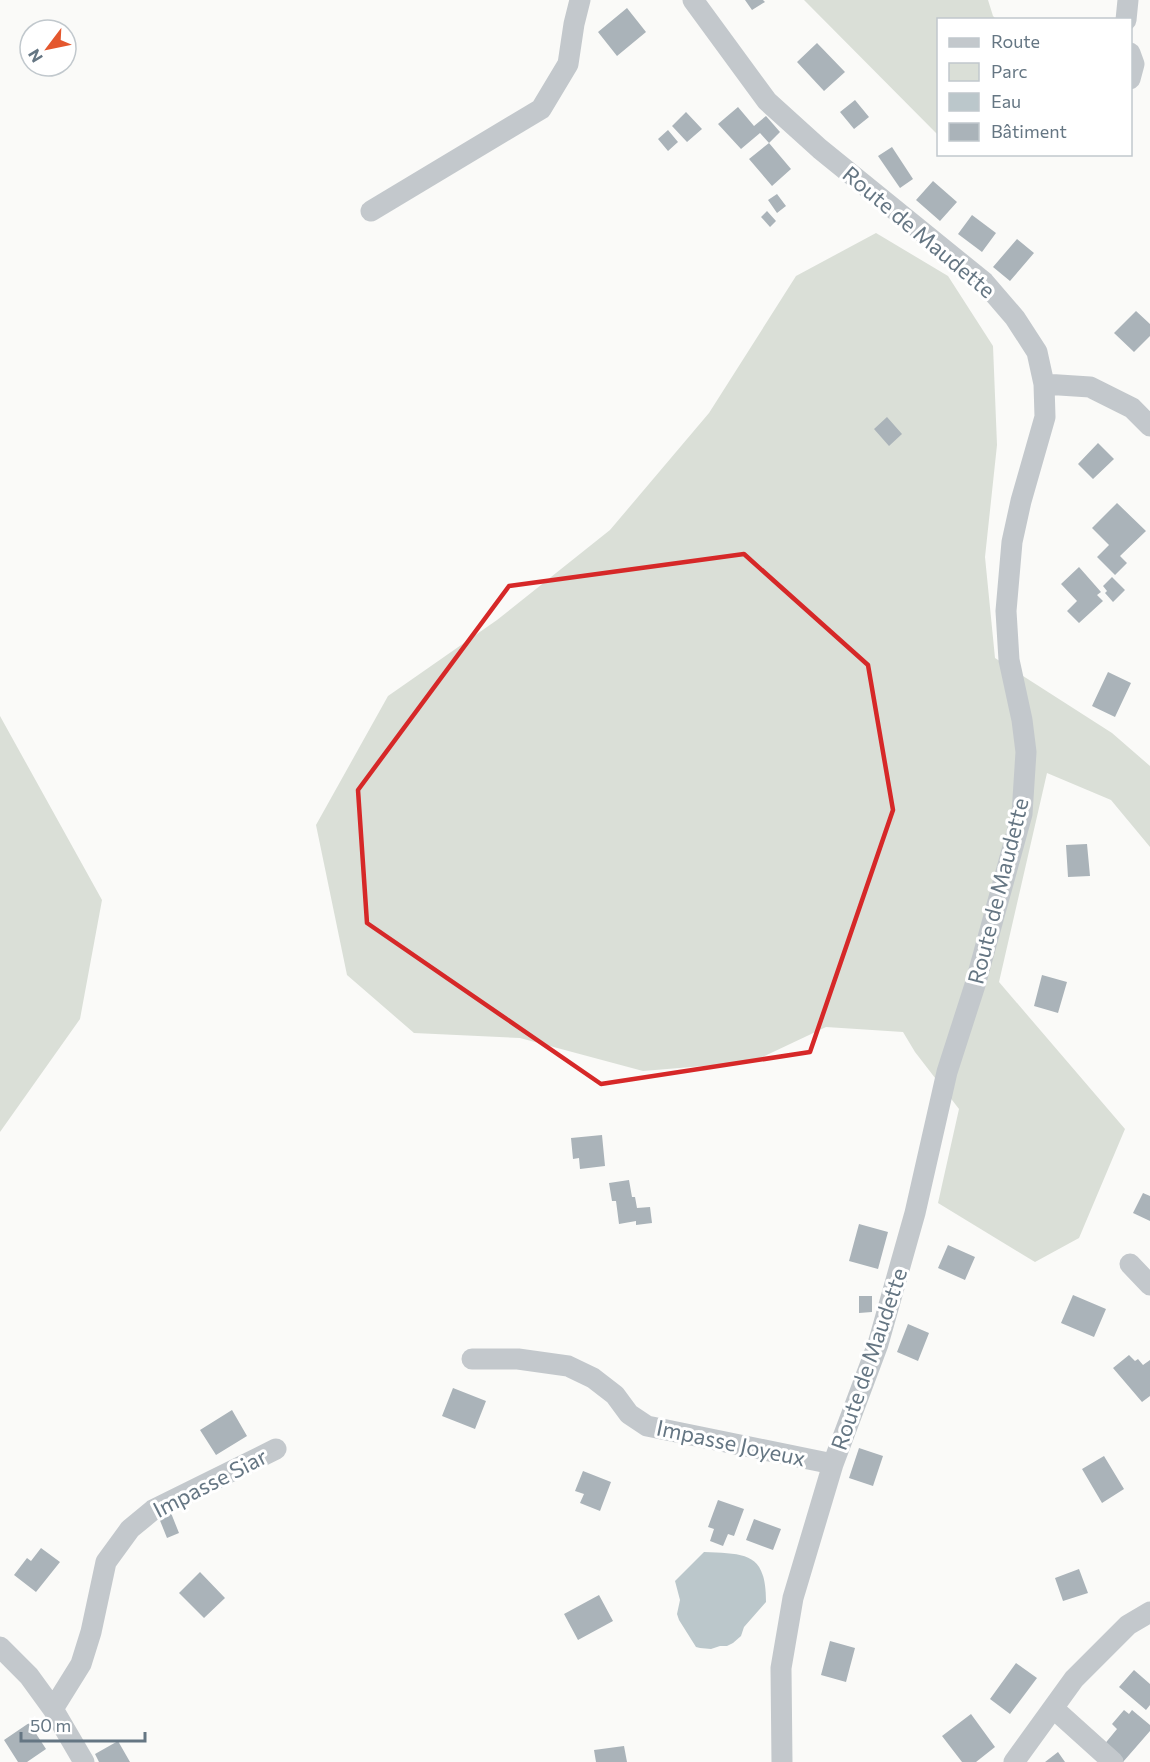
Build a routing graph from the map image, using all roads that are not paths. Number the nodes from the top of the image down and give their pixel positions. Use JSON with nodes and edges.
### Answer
{"nodes":[{"id":1,"x":580,"y":0,"type":"edge"},
{"id":2,"x":693,"y":0,"type":"edge"},
{"id":3,"x":1128,"y":0,"type":"edge"},
{"id":4,"x":1126,"y":18,"type":"edge"},
{"id":5,"x":1132,"y":57,"type":"edge"},
{"id":6,"x":1132,"y":74,"type":"edge"},
{"id":7,"x":370,"y":212,"type":"dead end"},
{"id":8,"x":1044,"y":384,"type":"junction"},
{"id":9,"x":1150,"y":426,"type":"edge"},
{"id":10,"x":1130,"y":1264,"type":"dead end"},
{"id":11,"x":1150,"y":1285,"type":"edge"},
{"id":12,"x":472,"y":1359,"type":"dead end"},
{"id":13,"x":276,"y":1449,"type":"dead end"},
{"id":14,"x":833,"y":1464,"type":"junction"},
{"id":15,"x":1150,"y":1612,"type":"edge"},
{"id":16,"x":0,"y":1647,"type":"edge"},
{"id":17,"x":1053,"y":1708,"type":"junction"},
{"id":18,"x":53,"y":1709,"type":"junction"},
{"id":19,"x":84,"y":1762,"type":"edge"},
{"id":20,"x":782,"y":1762,"type":"edge"},
{"id":21,"x":1014,"y":1762,"type":"edge"},
{"id":22,"x":1113,"y":1762,"type":"edge"}],
"edges":[{"from":1,"to":7,"type":"street"},
{"from":2,"to":8,"type":"street","name":"Route de Maudette"},
{"from":3,"to":4,"type":"street"},
{"from":5,"to":6,"type":"street"},
{"from":8,"to":9,"type":"street"},
{"from":8,"to":14,"type":"street","name":"Route de Maudette"},
{"from":10,"to":11,"type":"street"},
{"from":12,"to":14,"type":"street","name":"Impasse Joyeux"},
{"from":13,"to":18,"type":"street","name":"Impasse Siar"},
{"from":14,"to":20,"type":"street","name":"Route de Maudette"},
{"from":15,"to":17,"type":"street"},
{"from":16,"to":18,"type":"street"},
{"from":17,"to":21,"type":"street"},
{"from":17,"to":22,"type":"street"},
{"from":18,"to":19,"type":"street"}]}
